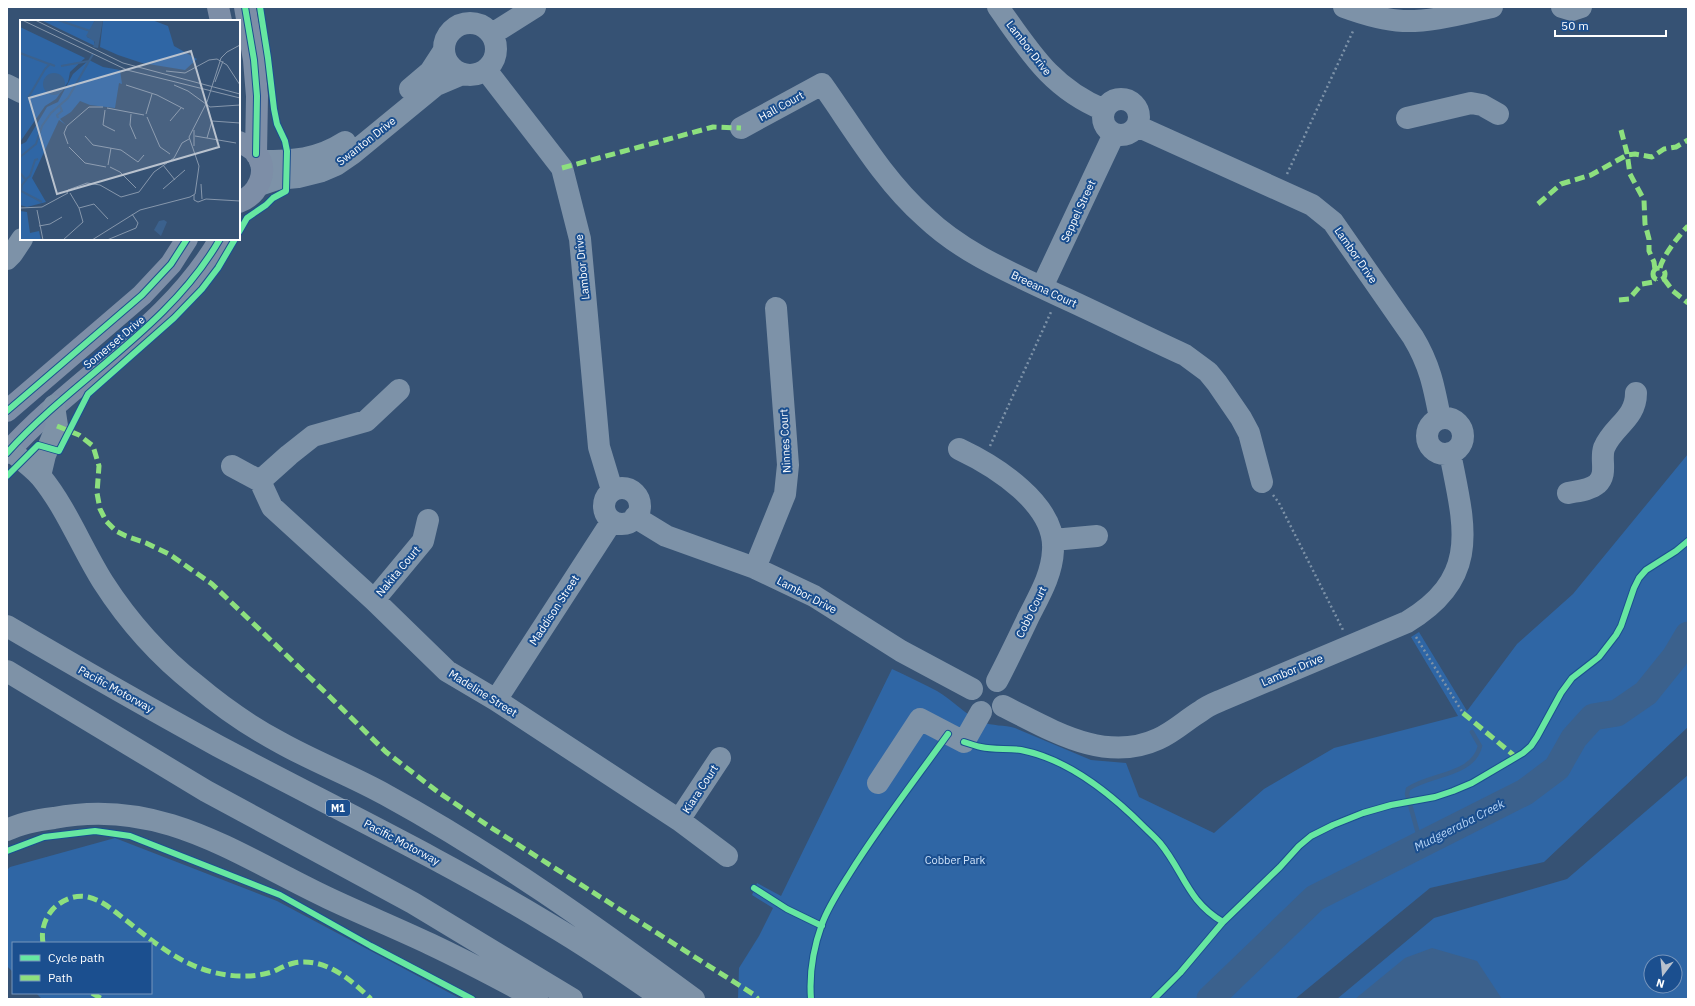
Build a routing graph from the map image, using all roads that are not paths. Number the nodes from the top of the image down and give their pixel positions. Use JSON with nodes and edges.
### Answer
{"nodes":[{"id":1,"x":218,"y":7,"type":"edge"},
{"id":2,"x":245,"y":7,"type":"edge"},
{"id":3,"x":535,"y":7,"type":"edge"},
{"id":4,"x":998,"y":7,"type":"edge"},
{"id":5,"x":1492,"y":7,"type":"edge"},
{"id":6,"x":1562,"y":7,"type":"edge"},
{"id":7,"x":1581,"y":7,"type":"edge"},
{"id":8,"x":1352,"y":10,"type":"edge"},
{"id":9,"x":221,"y":20,"type":"edge"},
{"id":10,"x":492,"y":34,"type":"junction"},
{"id":11,"x":444,"y":52,"type":"junction"},
{"id":12,"x":486,"y":70,"type":"junction"},
{"id":13,"x":462,"y":74,"type":"junction"},
{"id":14,"x":822,"y":84,"type":"joint"},
{"id":15,"x":7,"y":85,"type":"edge"},
{"id":16,"x":20,"y":92,"type":"edge"},
{"id":17,"x":1104,"y":110,"type":"junction"},
{"id":18,"x":1498,"y":114,"type":"dead end"},
{"id":19,"x":1407,"y":118,"type":"dead end"},
{"id":20,"x":1137,"y":126,"type":"junction"},
{"id":21,"x":740,"y":128,"type":"dead end"},
{"id":22,"x":1114,"y":134,"type":"junction"},
{"id":23,"x":252,"y":152,"type":"edge"},
{"id":24,"x":259,"y":185,"type":"junction"},
{"id":25,"x":240,"y":202,"type":"edge"},
{"id":26,"x":21,"y":240,"type":"edge"},
{"id":27,"x":186,"y":240,"type":"edge"},
{"id":28,"x":219,"y":240,"type":"edge"},
{"id":29,"x":7,"y":259,"type":"edge"},
{"id":30,"x":1051,"y":291,"type":"junction"},
{"id":31,"x":776,"y":308,"type":"dead end"},
{"id":32,"x":399,"y":390,"type":"dead end"},
{"id":33,"x":1636,"y":393,"type":"dead end"},
{"id":34,"x":54,"y":406,"type":"junction"},
{"id":35,"x":7,"y":411,"type":"edge"},
{"id":36,"x":8,"y":450,"type":"edge"},
{"id":37,"x":968,"y":454,"type":"road end"},
{"id":38,"x":232,"y":466,"type":"dead end"},
{"id":39,"x":40,"y":476,"type":"junction"},
{"id":40,"x":260,"y":481,"type":"junction"},
{"id":41,"x":1262,"y":482,"type":"road end"},
{"id":42,"x":612,"y":490,"type":"junction"},
{"id":43,"x":1568,"y":493,"type":"dead end"},
{"id":44,"x":635,"y":518,"type":"junction"},
{"id":45,"x":428,"y":520,"type":"dead end"},
{"id":46,"x":612,"y":521,"type":"junction"},
{"id":47,"x":1097,"y":536,"type":"dead end"},
{"id":48,"x":1053,"y":540,"type":"junction"},
{"id":49,"x":755,"y":568,"type":"junction"},
{"id":50,"x":374,"y":600,"type":"junction"},
{"id":51,"x":7,"y":626,"type":"edge"},
{"id":52,"x":7,"y":671,"type":"edge"},
{"id":53,"x":997,"y":681,"type":"junction"},
{"id":54,"x":972,"y":689,"type":"junction"},
{"id":55,"x":496,"y":700,"type":"junction"},
{"id":56,"x":1003,"y":706,"type":"junction"},
{"id":57,"x":981,"y":712,"type":"junction"},
{"id":58,"x":720,"y":758,"type":"dead end"},
{"id":59,"x":878,"y":783,"type":"dead end"},
{"id":60,"x":679,"y":820,"type":"junction"},
{"id":61,"x":8,"y":829,"type":"edge"},
{"id":62,"x":727,"y":856,"type":"dead end"},
{"id":63,"x":537,"y":999,"type":"edge"},
{"id":64,"x":572,"y":999,"type":"edge"},
{"id":65,"x":663,"y":999,"type":"edge"},
{"id":66,"x":694,"y":999,"type":"edge"}],
"edges":[{"from":1,"to":9,"type":"main road"},
{"from":2,"to":23,"type":"main road"},
{"from":3,"to":10,"type":"street"},
{"from":4,"to":17,"type":"street","name":"Lambor Drive"},
{"from":5,"to":8,"type":"street"},
{"from":6,"to":7,"type":"street"},
{"from":10,"to":11,"type":"street"},
{"from":10,"to":12,"type":"street"},
{"from":11,"to":13,"type":"street"},
{"from":11,"to":23,"type":"street","name":"Swanton Drive"},
{"from":12,"to":13,"type":"street"},
{"from":12,"to":42,"type":"street","name":"Lambor Drive"},
{"from":13,"to":24,"type":"street","name":"Swanton Drive"},
{"from":14,"to":21,"type":"street","name":"Hall Court"},
{"from":14,"to":30,"type":"street","name":"Breeana Court"},
{"from":15,"to":16,"type":"street"},
{"from":17,"to":20,"type":"street"},
{"from":17,"to":22,"type":"street"},
{"from":18,"to":19,"type":"street"},
{"from":20,"to":22,"type":"street"},
{"from":20,"to":56,"type":"street","name":"Lambor Drive"},
{"from":22,"to":30,"type":"street","name":"Seppel Street"},
{"from":23,"to":24,"type":"main road"},
{"from":24,"to":25,"type":"main road"},
{"from":26,"to":29,"type":"street"},
{"from":27,"to":35,"type":"main road","name":"Somerset Drive"},
{"from":28,"to":34,"type":"main road","name":"Somerset Drive"},
{"from":30,"to":41,"type":"street","name":"Breeana Court"},
{"from":31,"to":49,"type":"street","name":"Ninnes Court"},
{"from":32,"to":40,"type":"street"},
{"from":33,"to":43,"type":"street"},
{"from":34,"to":36,"type":"main road","name":"Somerset Drive"},
{"from":34,"to":39,"type":"highway"},
{"from":36,"to":39,"type":"highway"},
{"from":37,"to":48,"type":"street","name":"Cobb Court"},
{"from":38,"to":40,"type":"street"},
{"from":39,"to":66,"type":"highway"},
{"from":40,"to":50,"type":"street","name":"Madeline Street"},
{"from":42,"to":44,"type":"street"},
{"from":42,"to":46,"type":"street"},
{"from":44,"to":46,"type":"street"},
{"from":44,"to":49,"type":"street","name":"Lambor Drive"},
{"from":45,"to":50,"type":"street","name":"Nakita Court"},
{"from":46,"to":55,"type":"street","name":"Maddison Street"},
{"from":47,"to":48,"type":"street"},
{"from":48,"to":53,"type":"street","name":"Cobb Court"},
{"from":49,"to":54,"type":"street","name":"Lambor Drive"},
{"from":50,"to":55,"type":"street","name":"Madeline Street"},
{"from":51,"to":65,"type":"highway","name":"Pacific Motorway","number":"M1"},
{"from":52,"to":64,"type":"highway"},
{"from":53,"to":54,"type":"street"},
{"from":53,"to":56,"type":"street"},
{"from":54,"to":57,"type":"street"},
{"from":55,"to":60,"type":"street","name":"Madeline Street"},
{"from":56,"to":57,"type":"street"},
{"from":57,"to":59,"type":"street"},
{"from":58,"to":60,"type":"street","name":"Kiara Court"},
{"from":60,"to":62,"type":"street","name":"Madeline Street"},
{"from":61,"to":63,"type":"highway"}]}
